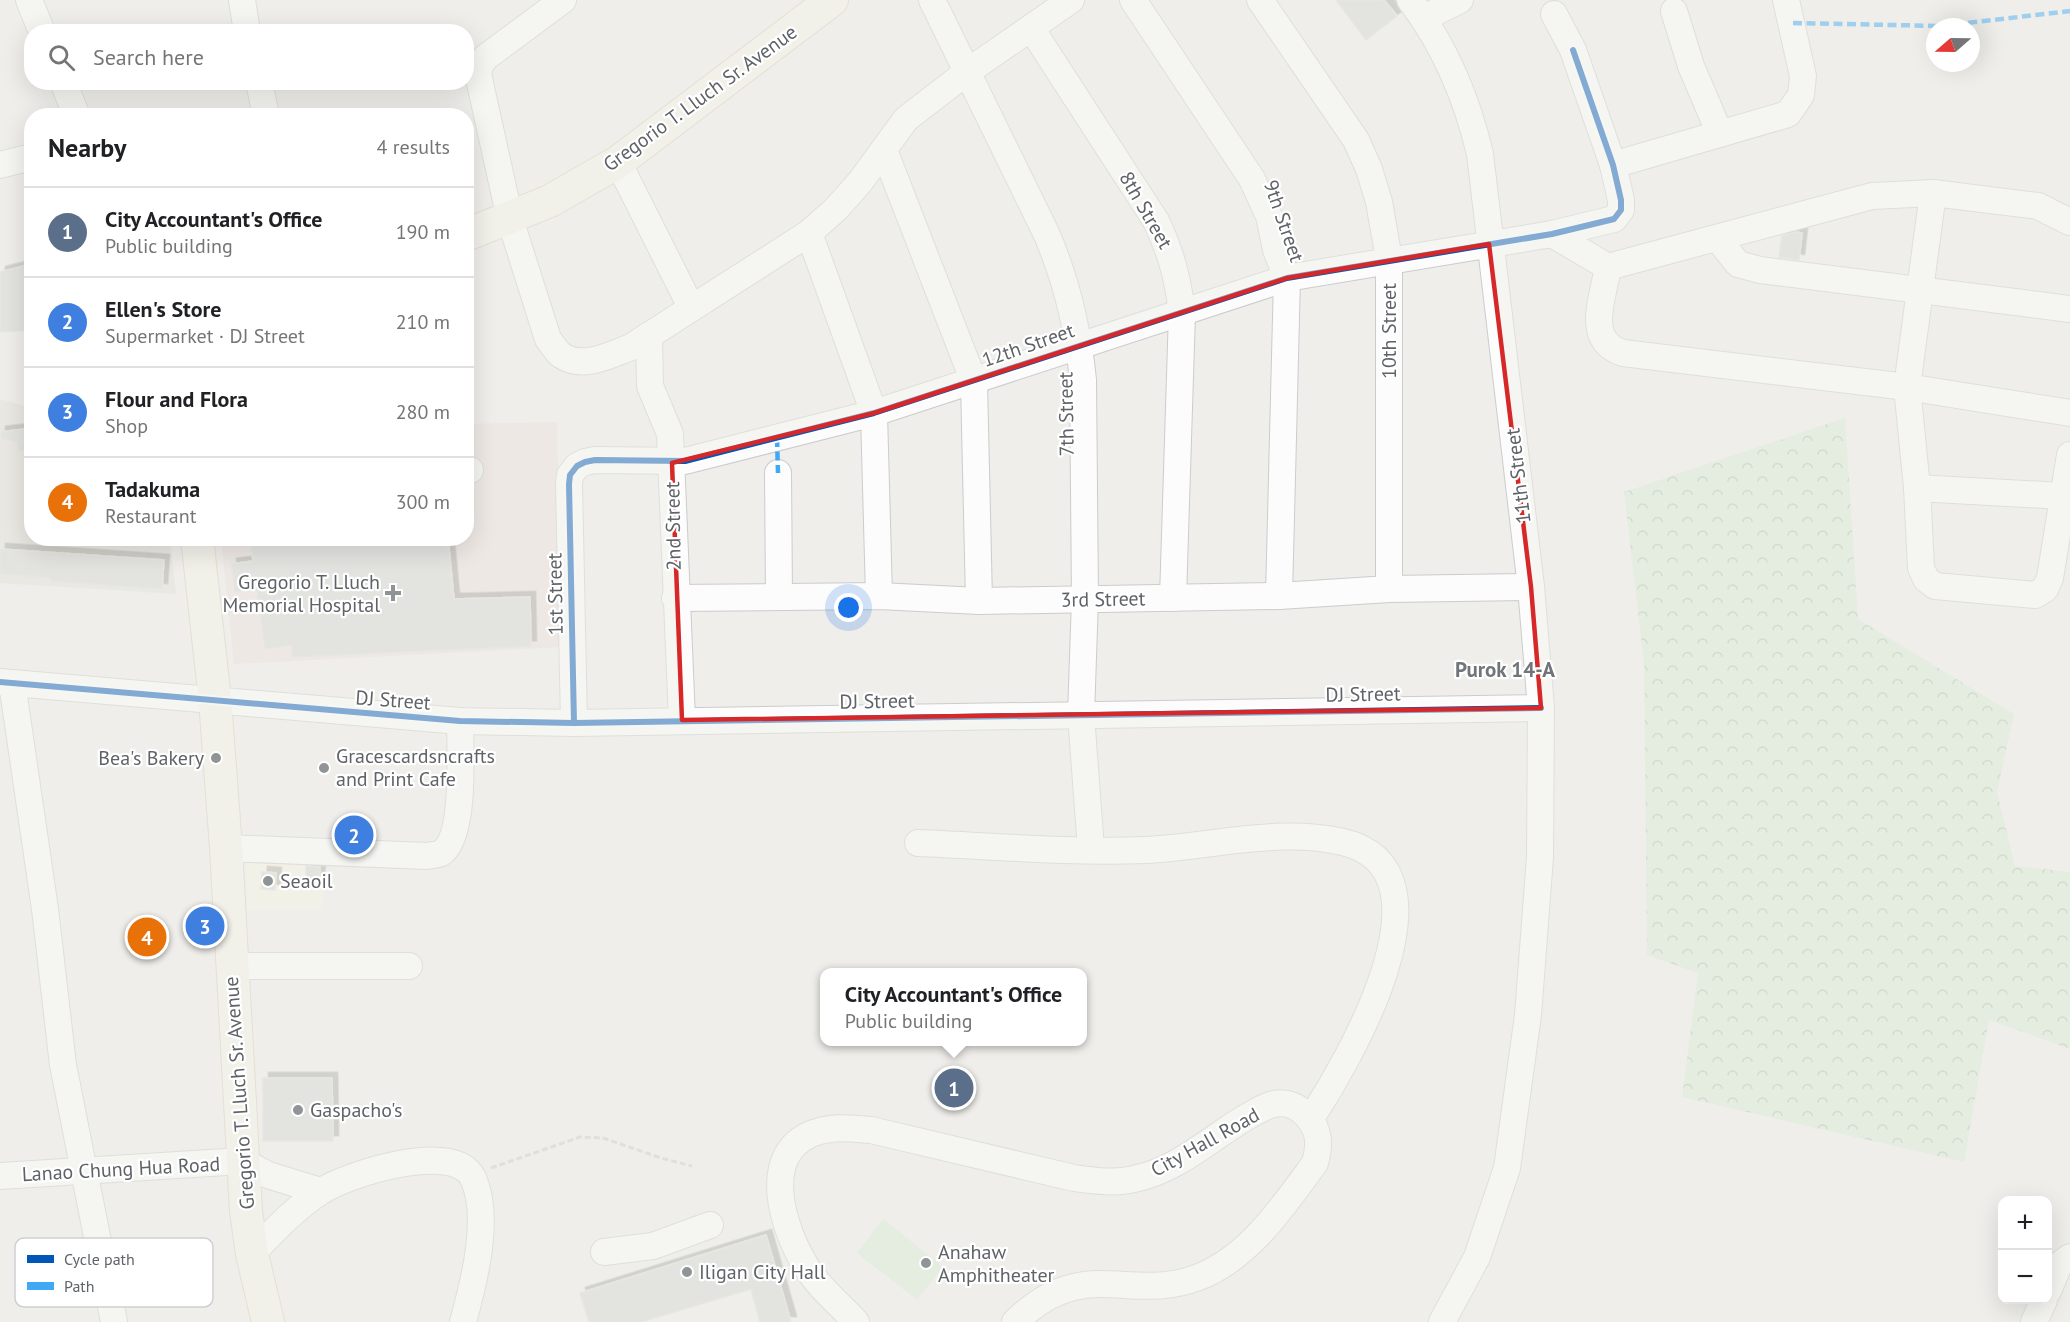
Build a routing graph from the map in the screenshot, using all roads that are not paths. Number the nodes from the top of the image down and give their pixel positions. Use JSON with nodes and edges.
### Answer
{"nodes":[{"id":1,"x":29,"y":0,"type":"edge"},
{"id":2,"x":242,"y":0,"type":"edge"},
{"id":3,"x":832,"y":0,"type":"edge"},
{"id":4,"x":932,"y":0,"type":"edge"},
{"id":5,"x":1071,"y":0,"type":"edge"},
{"id":6,"x":1134,"y":0,"type":"edge"},
{"id":7,"x":1260,"y":0,"type":"edge"},
{"id":8,"x":1460,"y":0,"type":"edge"},
{"id":9,"x":1786,"y":0,"type":"edge"},
{"id":10,"x":557,"y":2,"type":"edge"},
{"id":11,"x":1417,"y":9,"type":"edge"},
{"id":12,"x":1674,"y":11,"type":"dead end"},
{"id":13,"x":1554,"y":14,"type":"dead end"},
{"id":14,"x":39,"y":24,"type":"edge"},
{"id":15,"x":246,"y":24,"type":"edge"},
{"id":16,"x":1031,"y":28,"type":"junction"},
{"id":17,"x":967,"y":72,"type":"junction"},
{"id":18,"x":66,"y":90,"type":"edge"},
{"id":19,"x":261,"y":90,"type":"edge"},
{"id":20,"x":74,"y":108,"type":"edge"},
{"id":21,"x":264,"y":108,"type":"edge"},
{"id":22,"x":1720,"y":134,"type":"junction"},
{"id":23,"x":884,"y":150,"type":"junction"},
{"id":24,"x":24,"y":159,"type":"edge"},
{"id":25,"x":618,"y":162,"type":"junction"},
{"id":26,"x":0,"y":165,"type":"edge"},
{"id":27,"x":1613,"y":165,"type":"junction"},
{"id":28,"x":1933,"y":193,"type":"junction"},
{"id":29,"x":510,"y":219,"type":"junction"},
{"id":30,"x":2070,"y":222,"type":"edge"},
{"id":31,"x":474,"y":232,"type":"edge"},
{"id":32,"x":809,"y":233,"type":"junction"},
{"id":33,"x":1552,"y":234,"type":"junction"},
{"id":34,"x":1718,"y":239,"type":"junction"},
{"id":35,"x":1490,"y":244,"type":"junction"},
{"id":36,"x":1389,"y":259,"type":"junction"},
{"id":37,"x":1608,"y":267,"type":"junction"},
{"id":38,"x":1287,"y":278,"type":"junction"},
{"id":39,"x":1918,"y":291,"type":"junction"},
{"id":40,"x":691,"y":307,"type":"junction"},
{"id":41,"x":2070,"y":309,"type":"edge"},
{"id":42,"x":1182,"y":313,"type":"junction"},
{"id":43,"x":649,"y":335,"type":"junction"},
{"id":44,"x":1079,"y":344,"type":"junction"},
{"id":45,"x":974,"y":382,"type":"junction"},
{"id":46,"x":1907,"y":387,"type":"junction"},
{"id":47,"x":873,"y":413,"type":"junction"},
{"id":48,"x":2070,"y":413,"type":"edge"},
{"id":49,"x":2070,"y":455,"type":"edge"},
{"id":50,"x":672,"y":463,"type":"junction"},
{"id":51,"x":577,"y":466,"type":"joint"},
{"id":52,"x":778,"y":473,"type":"dead end"},
{"id":53,"x":1917,"y":488,"type":"junction"},
{"id":54,"x":2062,"y":496,"type":"junction"},
{"id":55,"x":198,"y":546,"type":"edge"},
{"id":56,"x":1531,"y":587,"type":"junction"},
{"id":57,"x":1389,"y":589,"type":"junction"},
{"id":58,"x":879,"y":596,"type":"junction"},
{"id":59,"x":1279,"y":596,"type":"junction"},
{"id":60,"x":779,"y":597,"type":"junction"},
{"id":61,"x":675,"y":598,"type":"junction"},
{"id":62,"x":1173,"y":598,"type":"junction"},
{"id":63,"x":1085,"y":599,"type":"junction"},
{"id":64,"x":979,"y":601,"type":"junction"},
{"id":65,"x":6,"y":682,"type":"edge"},
{"id":66,"x":215,"y":700,"type":"junction"},
{"id":67,"x":1540,"y":708,"type":"junction"},
{"id":68,"x":1081,"y":715,"type":"junction"},
{"id":69,"x":682,"y":720,"type":"junction"},
{"id":70,"x":460,"y":721,"type":"junction"},
{"id":71,"x":574,"y":723,"type":"junction"},
{"id":72,"x":918,"y":843,"type":"dead end"},
{"id":73,"x":226,"y":848,"type":"junction"},
{"id":74,"x":1091,"y":849,"type":"junction"},
{"id":75,"x":231,"y":966,"type":"junction"},
{"id":76,"x":410,"y":966,"type":"dead end"},
{"id":77,"x":1310,"y":1120,"type":"junction"},
{"id":78,"x":242,"y":1161,"type":"junction"},
{"id":79,"x":83,"y":1173,"type":"junction"},
{"id":80,"x":0,"y":1176,"type":"edge"},
{"id":81,"x":320,"y":1191,"type":"junction"},
{"id":82,"x":710,"y":1225,"type":"dead end"},
{"id":83,"x":97,"y":1238,"type":"edge"},
{"id":84,"x":604,"y":1252,"type":"dead end"},
{"id":85,"x":252,"y":1254,"type":"junction"},
{"id":86,"x":2070,"y":1257,"type":"edge"},
{"id":87,"x":2052,"y":1282,"type":"edge"},
{"id":88,"x":2042,"y":1304,"type":"edge"},
{"id":89,"x":111,"y":1307,"type":"edge"},
{"id":90,"x":1446,"y":1321,"type":"edge"},
{"id":91,"x":114,"y":1322,"type":"edge"},
{"id":92,"x":268,"y":1322,"type":"edge"},
{"id":93,"x":463,"y":1322,"type":"edge"},
{"id":94,"x":856,"y":1322,"type":"edge"},
{"id":95,"x":1015,"y":1322,"type":"edge"},
{"id":96,"x":2034,"y":1322,"type":"edge"}],
"edges":[{"from":1,"to":14,"type":"street"},
{"from":2,"to":15,"type":"street"},
{"from":3,"to":25,"type":"main road","name":"Gregorio T. Lluch Sr. Avenue"},
{"from":4,"to":17,"type":"street","name":"7th Street"},
{"from":5,"to":16,"type":"street"},
{"from":6,"to":38,"type":"street","name":"9th Street"},
{"from":7,"to":36,"type":"street","name":"10th Street"},
{"from":8,"to":11,"type":"street"},
{"from":9,"to":22,"type":"street"},
{"from":10,"to":29,"type":"street"},
{"from":11,"to":35,"type":"street","name":"11th Street"},
{"from":12,"to":22,"type":"street"},
{"from":13,"to":27,"type":"street"},
{"from":16,"to":17,"type":"street"},
{"from":16,"to":42,"type":"street","name":"8th Street"},
{"from":17,"to":23,"type":"street"},
{"from":17,"to":44,"type":"street","name":"7th Street"},
{"from":18,"to":20,"type":"street"},
{"from":19,"to":21,"type":"street"},
{"from":22,"to":27,"type":"street"},
{"from":23,"to":32,"type":"street"},
{"from":23,"to":45,"type":"street"},
{"from":24,"to":26,"type":"street"},
{"from":25,"to":29,"type":"main road","name":"Gregorio T. Lluch Sr. Avenue"},
{"from":25,"to":40,"type":"street"},
{"from":27,"to":33,"type":"street","name":"12th Street"},
{"from":28,"to":30,"type":"street"},
{"from":28,"to":34,"type":"street"},
{"from":28,"to":39,"type":"street"},
{"from":29,"to":31,"type":"main road","name":"Gregorio T. Lluch Sr. Avenue"},
{"from":29,"to":43,"type":"street"},
{"from":32,"to":40,"type":"street"},
{"from":32,"to":47,"type":"street"},
{"from":33,"to":35,"type":"street","name":"12th Street"},
{"from":33,"to":37,"type":"street"},
{"from":34,"to":37,"type":"street"},
{"from":34,"to":39,"type":"street"},
{"from":35,"to":36,"type":"street","name":"12th Street"},
{"from":35,"to":56,"type":"street","name":"11th Street"},
{"from":36,"to":38,"type":"street","name":"12th Street"},
{"from":36,"to":57,"type":"street","name":"10th Street"},
{"from":37,"to":46,"type":"street"},
{"from":38,"to":42,"type":"street","name":"12th Street"},
{"from":38,"to":59,"type":"street","name":"9th Street"},
{"from":39,"to":41,"type":"street"},
{"from":39,"to":46,"type":"street"},
{"from":40,"to":43,"type":"street"},
{"from":42,"to":44,"type":"street","name":"12th Street"},
{"from":42,"to":62,"type":"street","name":"8th Street"},
{"from":43,"to":50,"type":"street","name":"2nd Street"},
{"from":44,"to":45,"type":"street","name":"12th Street"},
{"from":44,"to":63,"type":"street","name":"7th Street"},
{"from":45,"to":47,"type":"street","name":"12th Street"},
{"from":45,"to":64,"type":"street"},
{"from":46,"to":48,"type":"street"},
{"from":46,"to":53,"type":"street"},
{"from":47,"to":50,"type":"street","name":"12th Street"},
{"from":47,"to":58,"type":"street"},
{"from":49,"to":54,"type":"street"},
{"from":50,"to":51,"type":"street","name":"12th Street"},
{"from":50,"to":61,"type":"street","name":"2nd Street"},
{"from":51,"to":71,"type":"street","name":"1st Street"},
{"from":52,"to":60,"type":"street"},
{"from":53,"to":54,"type":"street"},
{"from":53,"to":54,"type":"street"},
{"from":55,"to":66,"type":"main road","name":"Gregorio T. Lluch Sr. Avenue"},
{"from":56,"to":57,"type":"street","name":"3rd Street"},
{"from":56,"to":67,"type":"street","name":"11th Street"},
{"from":57,"to":59,"type":"street","name":"3rd Street"},
{"from":58,"to":60,"type":"street","name":"3rd Street"},
{"from":58,"to":64,"type":"street","name":"3rd Street"},
{"from":59,"to":62,"type":"street","name":"3rd Street"},
{"from":60,"to":61,"type":"street","name":"3rd Street"},
{"from":61,"to":69,"type":"street","name":"2nd Street"},
{"from":62,"to":63,"type":"street","name":"3rd Street"},
{"from":63,"to":64,"type":"street","name":"3rd Street"},
{"from":63,"to":68,"type":"street","name":"7th Street"},
{"from":65,"to":66,"type":"street","name":"DJ Street"},
{"from":65,"to":79,"type":"street"},
{"from":66,"to":70,"type":"street","name":"DJ Street"},
{"from":66,"to":73,"type":"main road","name":"Gregorio T. Lluch Sr. Avenue"},
{"from":67,"to":68,"type":"street","name":"DJ Street"},
{"from":67,"to":90,"type":"street","name":"11th Street"},
{"from":68,"to":69,"type":"street","name":"DJ Street"},
{"from":68,"to":74,"type":"street","name":"7th Street"},
{"from":69,"to":71,"type":"street","name":"DJ Street"},
{"from":70,"to":71,"type":"street","name":"DJ Street"},
{"from":70,"to":73,"type":"street"},
{"from":72,"to":74,"type":"street"},
{"from":73,"to":75,"type":"main road","name":"Gregorio T. Lluch Sr. Avenue"},
{"from":74,"to":77,"type":"street"},
{"from":75,"to":76,"type":"street"},
{"from":75,"to":78,"type":"main road","name":"Gregorio T. Lluch Sr. Avenue"},
{"from":77,"to":94,"type":"street","name":"City Hall Road"},
{"from":77,"to":95,"type":"street"},
{"from":78,"to":79,"type":"street","name":"Lanao Chung Hua Road"},
{"from":78,"to":81,"type":"street"},
{"from":78,"to":85,"type":"main road","name":"Gregorio T. Lluch Sr. Avenue"},
{"from":79,"to":80,"type":"street","name":"Lanao Chung Hua Road"},
{"from":79,"to":83,"type":"street"},
{"from":81,"to":85,"type":"street"},
{"from":81,"to":93,"type":"street"},
{"from":82,"to":84,"type":"street"},
{"from":85,"to":92,"type":"main road","name":"Gregorio T. Lluch Sr. Avenue"},
{"from":86,"to":87,"type":"street"},
{"from":88,"to":96,"type":"street"},
{"from":89,"to":91,"type":"street"}]}
